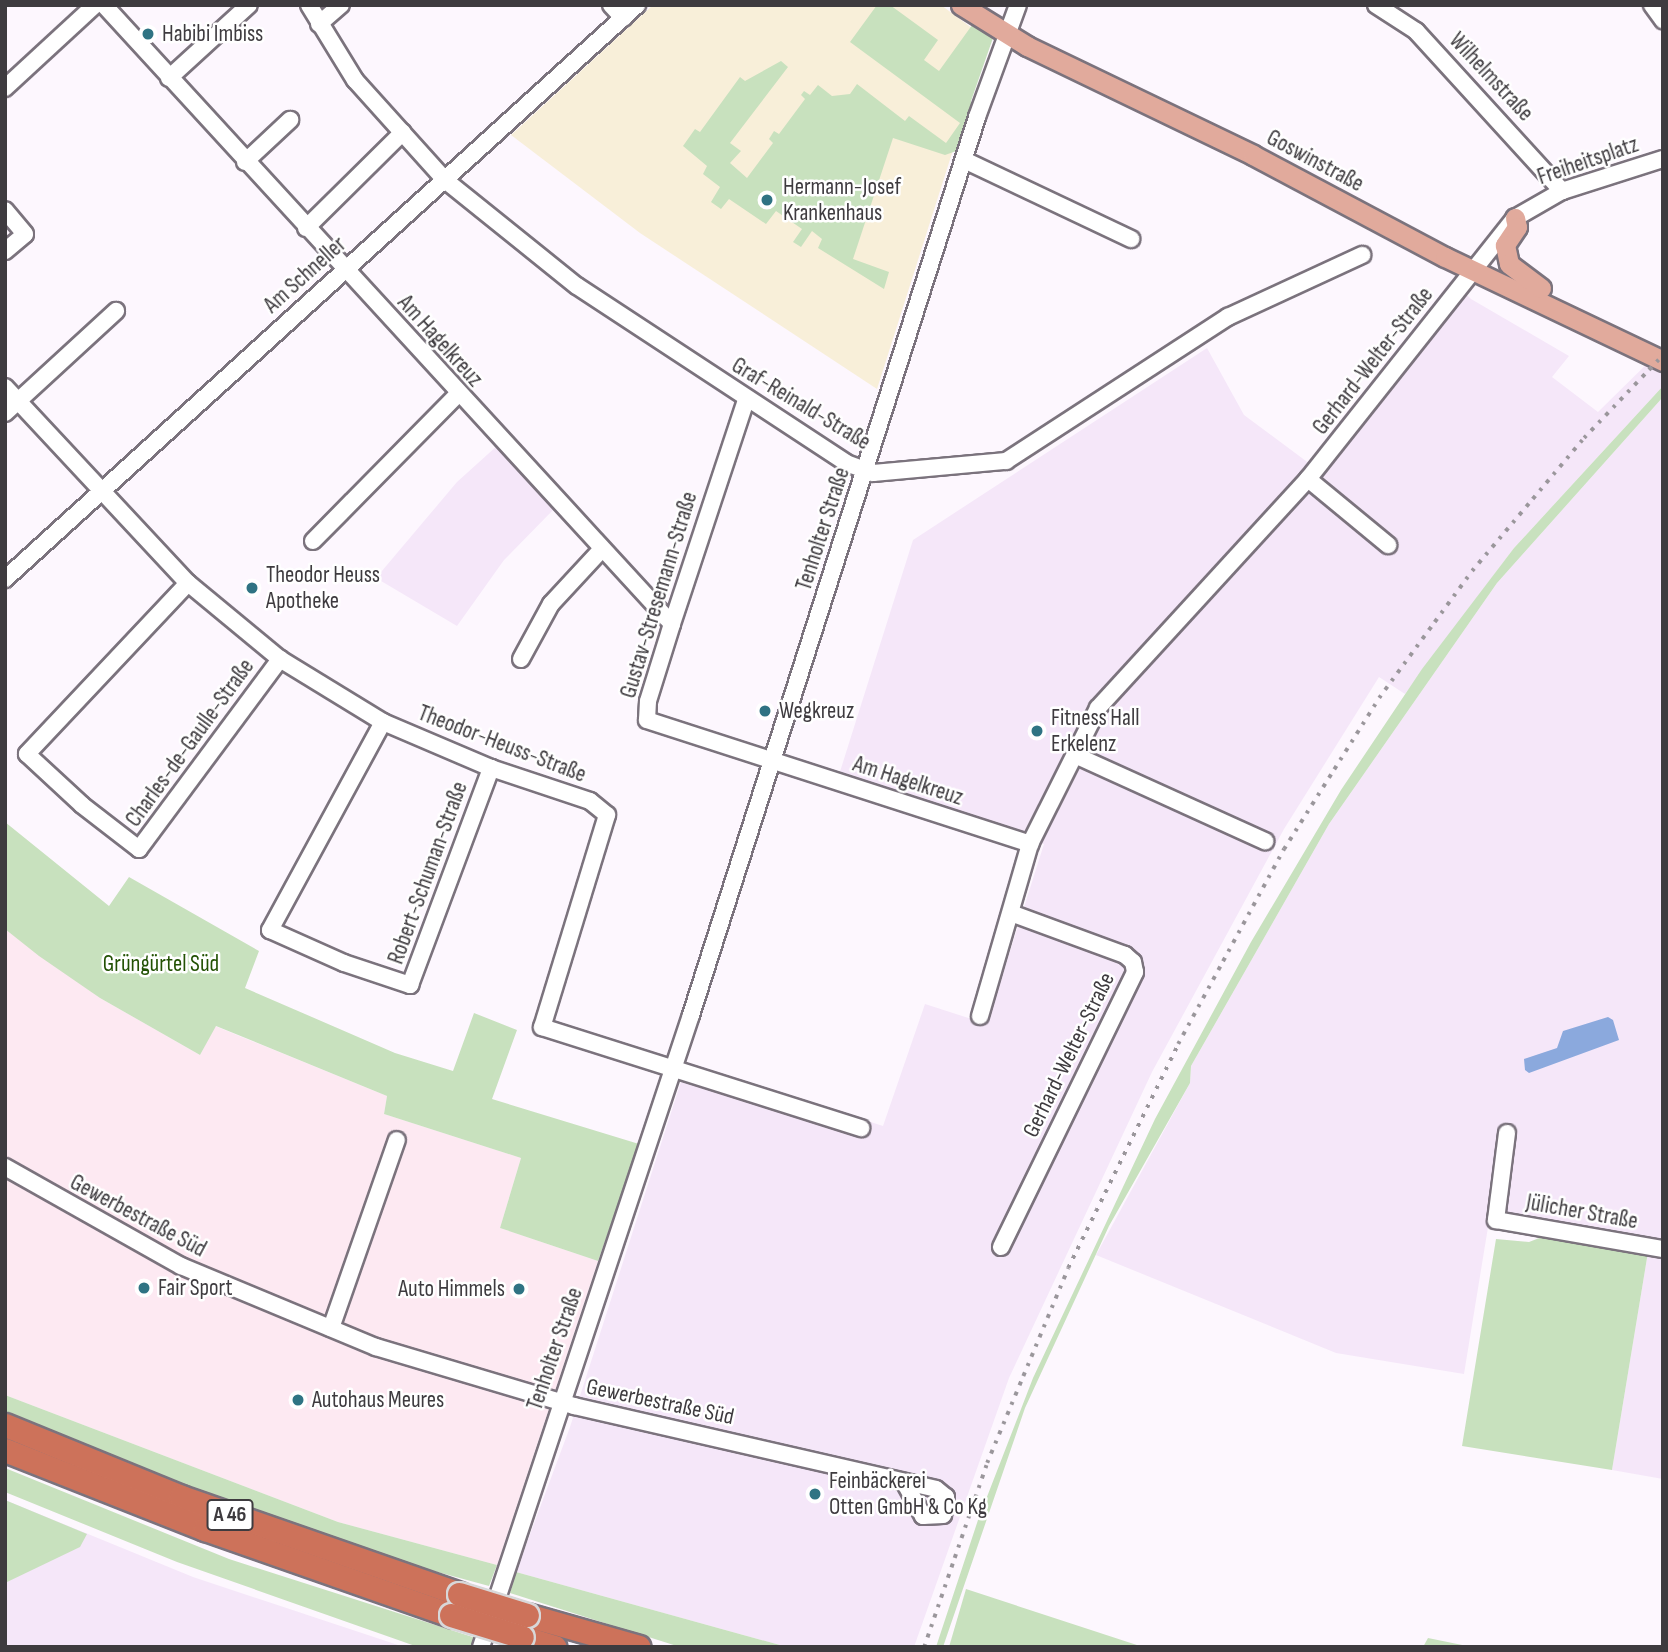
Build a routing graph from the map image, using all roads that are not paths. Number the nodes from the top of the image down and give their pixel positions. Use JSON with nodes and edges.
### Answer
{"nodes":[{"id":1,"x":95,"y":5,"type":"edge"},
{"id":2,"x":104,"y":5,"type":"edge"},
{"id":3,"x":249,"y":5,"type":"edge"},
{"id":4,"x":309,"y":5,"type":"edge"},
{"id":5,"x":341,"y":5,"type":"edge"},
{"id":6,"x":611,"y":5,"type":"edge"},
{"id":7,"x":637,"y":5,"type":"edge"},
{"id":8,"x":961,"y":5,"type":"edge"},
{"id":9,"x":1018,"y":5,"type":"edge"},
{"id":10,"x":1376,"y":5,"type":"edge"},
{"id":11,"x":1652,"y":5,"type":"edge"},
{"id":12,"x":1399,"y":10,"type":"edge"},
{"id":13,"x":623,"y":18,"type":"junction"},
{"id":14,"x":1663,"y":20,"type":"edge"},
{"id":15,"x":319,"y":24,"type":"junction"},
{"id":16,"x":1006,"y":35,"type":"junction"},
{"id":17,"x":169,"y":78,"type":"junction"},
{"id":18,"x":5,"y":88,"type":"edge"},
{"id":19,"x":290,"y":120,"type":"dead end"},
{"id":20,"x":403,"y":132,"type":"junction"},
{"id":21,"x":1663,"y":159,"type":"edge"},
{"id":22,"x":964,"y":160,"type":"junction"},
{"id":23,"x":245,"y":162,"type":"junction"},
{"id":24,"x":445,"y":180,"type":"junction"},
{"id":25,"x":1562,"y":191,"type":"junction"},
{"id":26,"x":5,"y":210,"type":"edge"},
{"id":27,"x":1515,"y":218,"type":"junction"},
{"id":28,"x":306,"y":228,"type":"junction"},
{"id":29,"x":1131,"y":239,"type":"dead end"},
{"id":30,"x":5,"y":251,"type":"edge"},
{"id":31,"x":1362,"y":255,"type":"dead end"},
{"id":32,"x":345,"y":269,"type":"junction"},
{"id":33,"x":1473,"y":271,"type":"junction"},
{"id":34,"x":116,"y":311,"type":"dead end"},
{"id":35,"x":1598,"y":327,"type":"junction"},
{"id":36,"x":1656,"y":357,"type":"edge"},
{"id":37,"x":5,"y":387,"type":"edge"},
{"id":38,"x":457,"y":395,"type":"junction"},
{"id":39,"x":746,"y":400,"type":"junction"},
{"id":40,"x":18,"y":401,"type":"junction"},
{"id":41,"x":5,"y":413,"type":"edge"},
{"id":42,"x":866,"y":471,"type":"junction"},
{"id":43,"x":1308,"y":479,"type":"junction"},
{"id":44,"x":103,"y":491,"type":"junction"},
{"id":45,"x":313,"y":541,"type":"dead end"},
{"id":46,"x":1388,"y":545,"type":"dead end"},
{"id":47,"x":601,"y":550,"type":"junction"},
{"id":48,"x":5,"y":579,"type":"edge"},
{"id":49,"x":188,"y":583,"type":"junction"},
{"id":50,"x":672,"y":624,"type":"junction"},
{"id":51,"x":280,"y":659,"type":"junction"},
{"id":52,"x":522,"y":659,"type":"dead end"},
{"id":53,"x":383,"y":722,"type":"junction"},
{"id":54,"x":1076,"y":755,"type":"junction"},
{"id":55,"x":771,"y":763,"type":"junction"},
{"id":56,"x":491,"y":768,"type":"junction"},
{"id":57,"x":1265,"y":841,"type":"dead end"},
{"id":58,"x":1030,"y":844,"type":"junction"},
{"id":59,"x":1011,"y":913,"type":"junction"},
{"id":60,"x":980,"y":1016,"type":"dead end"},
{"id":61,"x":673,"y":1067,"type":"junction"},
{"id":62,"x":861,"y":1128,"type":"dead end"},
{"id":63,"x":1507,"y":1133,"type":"dead end"},
{"id":64,"x":397,"y":1140,"type":"dead end"},
{"id":65,"x":5,"y":1167,"type":"edge"},
{"id":66,"x":1001,"y":1247,"type":"dead end"},
{"id":67,"x":1663,"y":1249,"type":"edge"},
{"id":68,"x":331,"y":1328,"type":"junction"},
{"id":69,"x":560,"y":1403,"type":"junction"},
{"id":70,"x":5,"y":1425,"type":"edge"},
{"id":71,"x":5,"y":1450,"type":"edge"},
{"id":72,"x":904,"y":1482,"type":"dead end"},
{"id":73,"x":455,"y":1604,"type":"junction"},
{"id":74,"x":524,"y":1626,"type":"junction"},
{"id":75,"x":481,"y":1647,"type":"edge"},
{"id":76,"x":555,"y":1647,"type":"edge"},
{"id":77,"x":639,"y":1647,"type":"edge"}],
"edges":[{"from":1,"to":18,"type":"street"},
{"from":2,"to":17,"type":"street","name":"Am Hagelkreuz"},
{"from":3,"to":17,"type":"street"},
{"from":4,"to":15,"type":"street","name":"Graf-Reinald-Straße"},
{"from":5,"to":15,"type":"street"},
{"from":6,"to":13,"type":"street"},
{"from":7,"to":13,"type":"street","name":"Am Schneller"},
{"from":8,"to":16,"type":"main road","name":"Goswinstraße"},
{"from":9,"to":16,"type":"street","name":"Tenholter Straße"},
{"from":10,"to":12,"type":"street","name":"Wilhelmstraße"},
{"from":11,"to":14,"type":"street"},
{"from":12,"to":25,"type":"street","name":"Wilhelmstraße"},
{"from":13,"to":24,"type":"street","name":"Am Schneller"},
{"from":15,"to":20,"type":"street","name":"Graf-Reinald-Straße"},
{"from":16,"to":22,"type":"street","name":"Tenholter Straße"},
{"from":16,"to":33,"type":"main road","name":"Goswinstraße"},
{"from":17,"to":23,"type":"street","name":"Am Hagelkreuz"},
{"from":19,"to":23,"type":"street"},
{"from":20,"to":24,"type":"street","name":"Graf-Reinald-Straße"},
{"from":20,"to":28,"type":"street"},
{"from":21,"to":25,"type":"street","name":"Freiheitsplatz"},
{"from":22,"to":29,"type":"street"},
{"from":22,"to":42,"type":"street","name":"Tenholter Straße"},
{"from":23,"to":28,"type":"street","name":"Am Hagelkreuz"},
{"from":24,"to":32,"type":"street","name":"Am Schneller"},
{"from":24,"to":39,"type":"street","name":"Graf-Reinald-Straße"},
{"from":25,"to":27,"type":"street","name":"Freiheitsplatz"},
{"from":26,"to":30,"type":"street"},
{"from":27,"to":33,"type":"street","name":"Freiheitsplatz"},
{"from":27,"to":35,"type":"main road"},
{"from":28,"to":32,"type":"street","name":"Am Hagelkreuz"},
{"from":31,"to":42,"type":"street","name":"Graf-Reinald-Straße"},
{"from":32,"to":38,"type":"street","name":"Am Hagelkreuz"},
{"from":32,"to":44,"type":"street","name":"Am Schneller"},
{"from":33,"to":35,"type":"main road","name":"Goswinstraße"},
{"from":33,"to":43,"type":"street","name":"Gerhard-Welter-Straße"},
{"from":34,"to":40,"type":"street"},
{"from":35,"to":36,"type":"main road","name":"Goswinstraße"},
{"from":37,"to":40,"type":"street","name":"Theodor-Heuss-Straße"},
{"from":38,"to":45,"type":"street"},
{"from":38,"to":47,"type":"street","name":"Am Hagelkreuz"},
{"from":39,"to":42,"type":"street","name":"Graf-Reinald-Straße"},
{"from":39,"to":50,"type":"street","name":"Gustav-Stresemann-Straße"},
{"from":40,"to":41,"type":"street"},
{"from":40,"to":44,"type":"street","name":"Theodor-Heuss-Straße"},
{"from":42,"to":55,"type":"street","name":"Tenholter Straße"},
{"from":43,"to":46,"type":"street"},
{"from":43,"to":54,"type":"street","name":"Gerhard-Welter-Straße"},
{"from":44,"to":48,"type":"street","name":"Am Schneller"},
{"from":44,"to":49,"type":"street","name":"Theodor-Heuss-Straße"},
{"from":47,"to":50,"type":"street","name":"Am Hagelkreuz"},
{"from":47,"to":52,"type":"street"},
{"from":49,"to":51,"type":"street","name":"Theodor-Heuss-Straße"},
{"from":49,"to":51,"type":"street","name":"Charles-de-Gaulle-Straße"},
{"from":50,"to":55,"type":"street","name":"Gustav-Stresemann-Straße"},
{"from":51,"to":53,"type":"street","name":"Theodor-Heuss-Straße"},
{"from":53,"to":56,"type":"street","name":"Theodor-Heuss-Straße"},
{"from":53,"to":56,"type":"street","name":"Robert-Schuman-Straße"},
{"from":54,"to":57,"type":"street"},
{"from":54,"to":58,"type":"street","name":"Gerhard-Welter-Straße"},
{"from":55,"to":58,"type":"street","name":"Am Hagelkreuz"},
{"from":55,"to":61,"type":"street","name":"Tenholter Straße"},
{"from":56,"to":61,"type":"street","name":"Theodor-Heuss-Straße"},
{"from":58,"to":59,"type":"street","name":"Gerhard-Welter-Straße"},
{"from":59,"to":60,"type":"street","name":"Gerhard-Welter-Straße"},
{"from":59,"to":66,"type":"street","name":"Gerhard-Welter-Straße"},
{"from":61,"to":62,"type":"street"},
{"from":61,"to":69,"type":"street","name":"Tenholter Straße"},
{"from":63,"to":67,"type":"street","name":"Jülicher Straße"},
{"from":64,"to":68,"type":"street"},
{"from":65,"to":68,"type":"street","name":"Gewerbestraße Süd"},
{"from":68,"to":69,"type":"street","name":"Gewerbestraße Süd"},
{"from":69,"to":72,"type":"street","name":"Gewerbestraße Süd"},
{"from":69,"to":75,"type":"street","name":"Tenholter Straße"},
{"from":70,"to":73,"type":"highway","number":"A 46"},
{"from":71,"to":73,"type":"highway","number":"A 46"},
{"from":73,"to":74,"type":"highway","number":"A 46","bridge":true},
{"from":74,"to":76,"type":"highway","number":"A 46"},
{"from":74,"to":77,"type":"highway","number":"A 46"}]}
